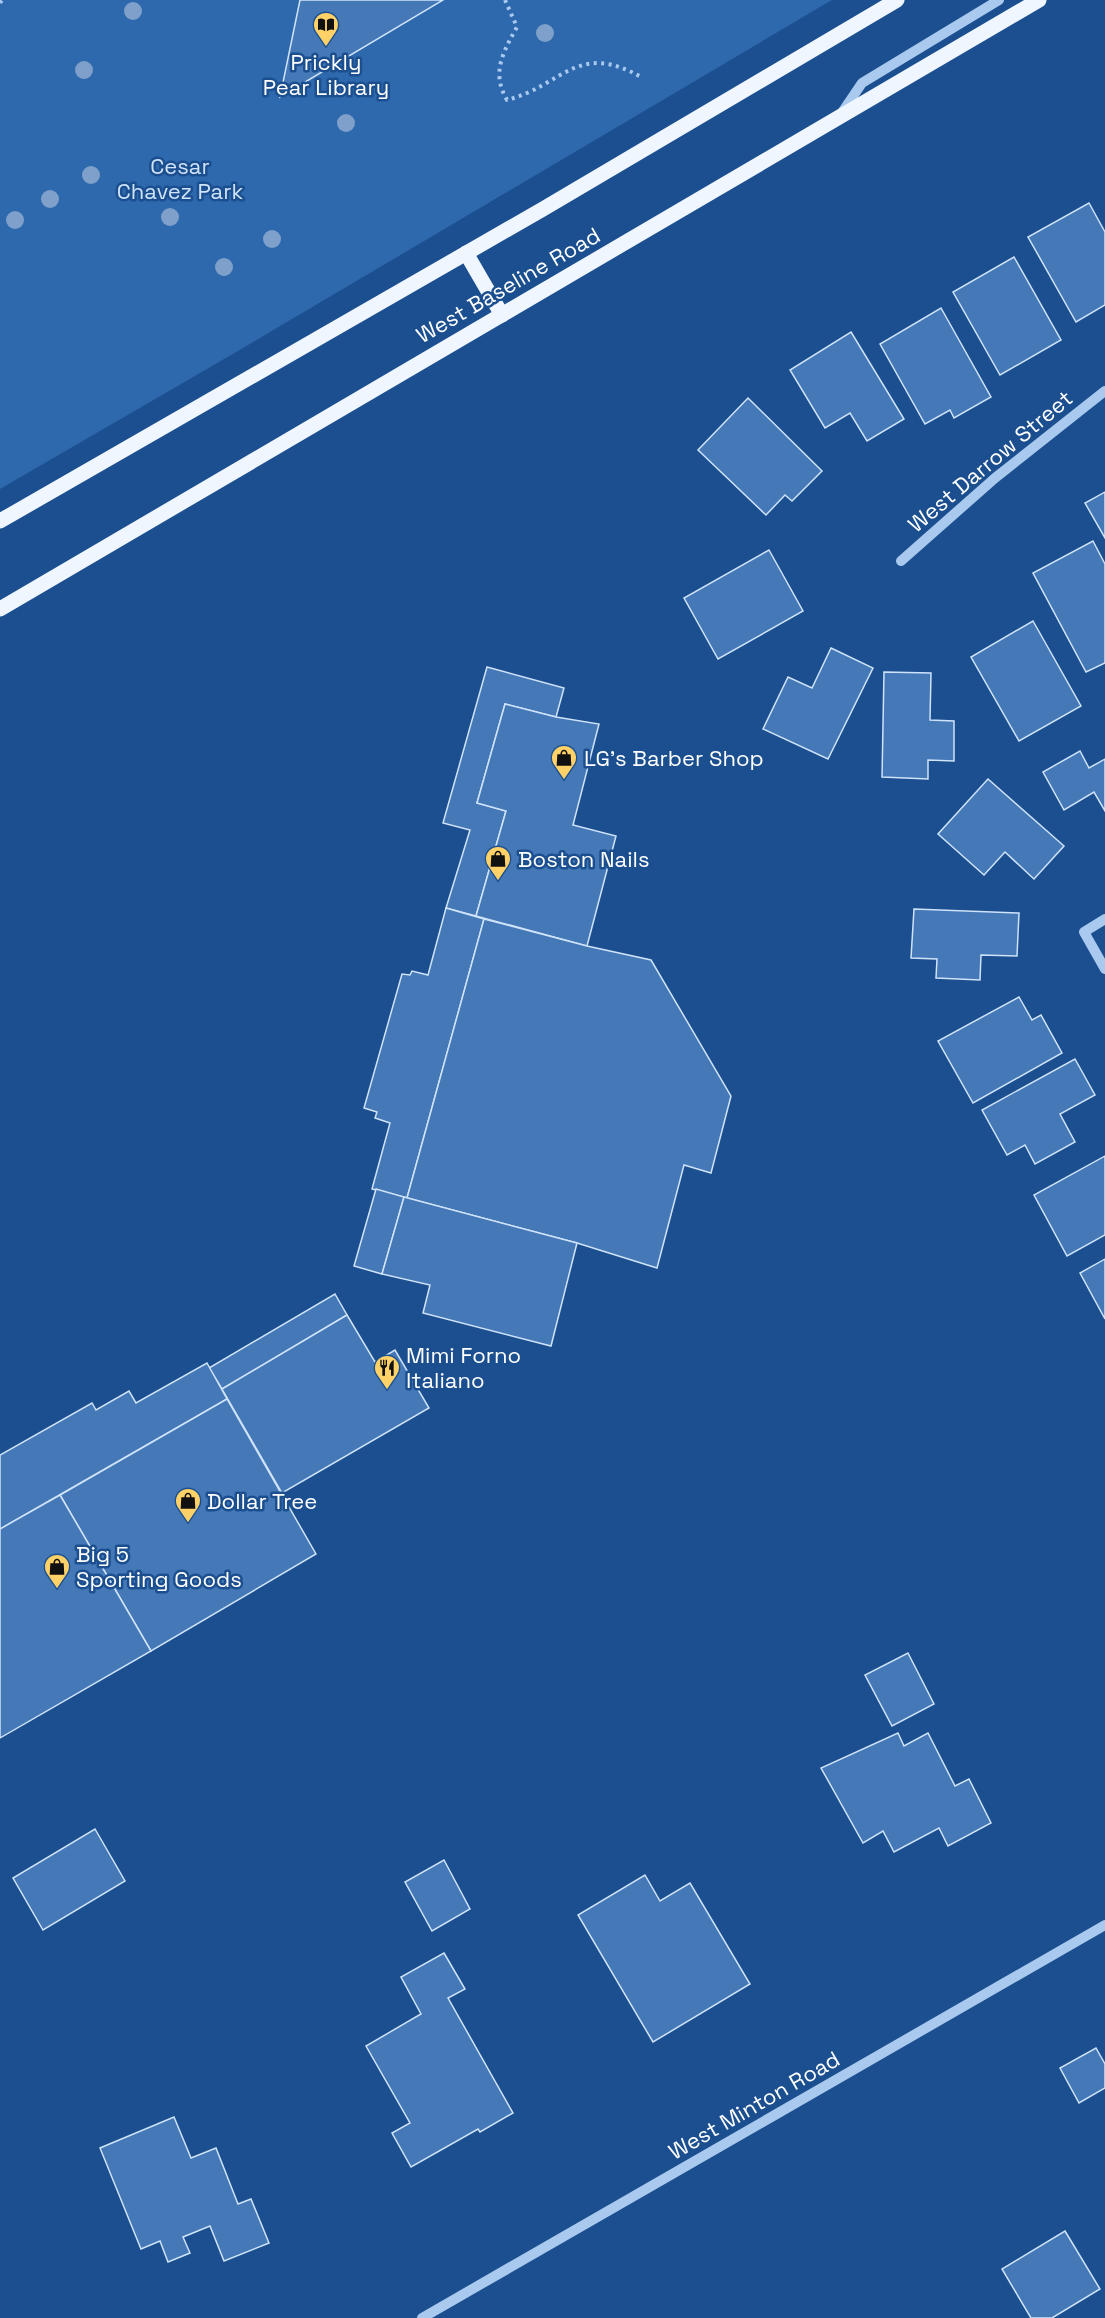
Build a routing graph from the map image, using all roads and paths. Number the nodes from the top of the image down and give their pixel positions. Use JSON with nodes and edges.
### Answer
{"nodes":[{"id":1,"x":505,"y":0,"type":"edge"},
{"id":2,"x":897,"y":0,"type":"edge"},
{"id":3,"x":999,"y":0,"type":"edge"},
{"id":4,"x":1039,"y":0,"type":"edge"},
{"id":5,"x":643,"y":78,"type":"dead end"},
{"id":6,"x":837,"y":119,"type":"junction"},
{"id":7,"x":466,"y":253,"type":"junction"},
{"id":8,"x":502,"y":315,"type":"junction"},
{"id":9,"x":1105,"y":391,"type":"edge"},
{"id":10,"x":0,"y":521,"type":"edge"},
{"id":11,"x":901,"y":561,"type":"dead end"},
{"id":12,"x":0,"y":609,"type":"edge"},
{"id":13,"x":1105,"y":919,"type":"edge"},
{"id":14,"x":1105,"y":969,"type":"edge"},
{"id":15,"x":1105,"y":1925,"type":"edge"},
{"id":16,"x":422,"y":2318,"type":"edge"}],
"edges":[{"from":1,"to":5,"type":"path"},
{"from":2,"to":7,"type":"main road"},
{"from":3,"to":6,"type":"street"},
{"from":4,"to":6,"type":"main road","name":"West Baseline Road"},
{"from":6,"to":8,"type":"main road","name":"West Baseline Road"},
{"from":7,"to":8,"type":"main road"},
{"from":7,"to":10,"type":"main road"},
{"from":8,"to":12,"type":"main road","name":"West Baseline Road"},
{"from":9,"to":11,"type":"street","name":"West Darrow Street"},
{"from":13,"to":14,"type":"street"},
{"from":15,"to":16,"type":"street","name":"West Minton Road"}]}
